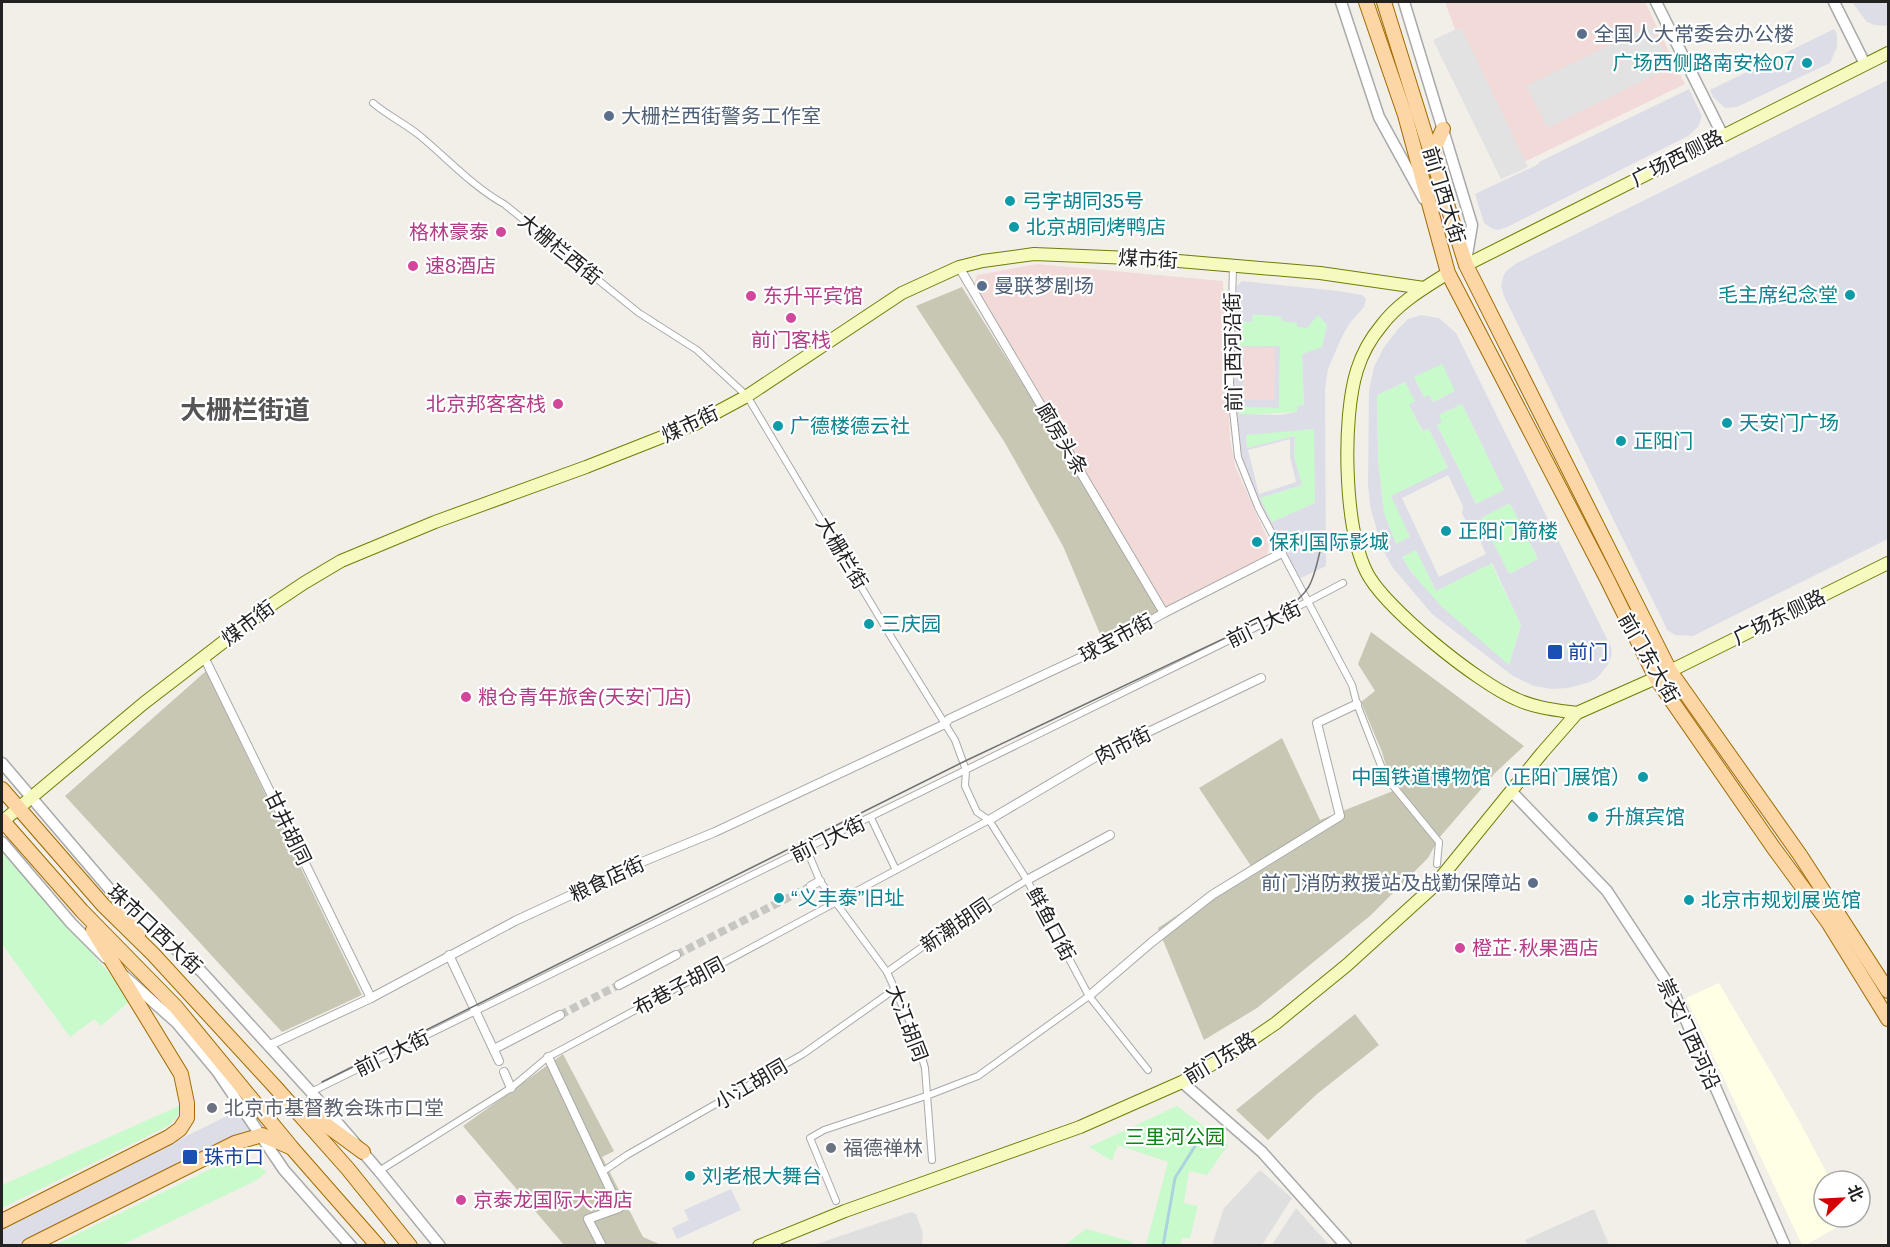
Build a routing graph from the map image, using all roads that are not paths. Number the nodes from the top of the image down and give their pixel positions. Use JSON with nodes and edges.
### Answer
{"nodes":[{"id":1,"x":1341,"y":2,"type":"edge"},
{"id":2,"x":1366,"y":2,"type":"edge"},
{"id":3,"x":1384,"y":2,"type":"edge"},
{"id":4,"x":1404,"y":2,"type":"edge"},
{"id":5,"x":1656,"y":2,"type":"edge"},
{"id":6,"x":1834,"y":2,"type":"edge"},
{"id":7,"x":1888,"y":53,"type":"edge"},
{"id":8,"x":1865,"y":64,"type":"junction"},
{"id":9,"x":373,"y":103,"type":"dead end"},
{"id":10,"x":1443,"y":129,"type":"junction"},
{"id":11,"x":1722,"y":135,"type":"junction"},
{"id":12,"x":1432,"y":154,"type":"junction"},
{"id":13,"x":1433,"y":216,"type":"junction"},
{"id":14,"x":1233,"y":265,"type":"junction"},
{"id":15,"x":1466,"y":265,"type":"junction"},
{"id":16,"x":959,"y":267,"type":"junction"},
{"id":17,"x":1448,"y":273,"type":"junction"},
{"id":18,"x":1424,"y":288,"type":"junction"},
{"id":19,"x":747,"y":396,"type":"junction"},
{"id":20,"x":1282,"y":553,"type":"junction"},
{"id":21,"x":1888,"y":563,"type":"edge"},
{"id":22,"x":1343,"y":582,"type":"dead end"},
{"id":23,"x":1307,"y":602,"type":"junction"},
{"id":24,"x":1164,"y":613,"type":"junction"},
{"id":25,"x":204,"y":657,"type":"junction"},
{"id":26,"x":1670,"y":671,"type":"junction"},
{"id":27,"x":1261,"y":678,"type":"dead end"},
{"id":28,"x":1656,"y":678,"type":"junction"},
{"id":29,"x":1357,"y":704,"type":"junction"},
{"id":30,"x":1577,"y":713,"type":"junction"},
{"id":31,"x":947,"y":722,"type":"junction"},
{"id":32,"x":2,"y":763,"type":"edge"},
{"id":33,"x":967,"y":773,"type":"junction"},
{"id":34,"x":2,"y":789,"type":"edge"},
{"id":35,"x":1511,"y":791,"type":"junction"},
{"id":36,"x":31,"y":797,"type":"junction"},
{"id":37,"x":18,"y":808,"type":"junction"},
{"id":38,"x":871,"y":818,"type":"junction"},
{"id":39,"x":989,"y":820,"type":"junction"},
{"id":40,"x":2,"y":821,"type":"edge"},
{"id":41,"x":1110,"y":835,"type":"dead end"},
{"id":42,"x":2,"y":842,"type":"edge"},
{"id":43,"x":807,"y":850,"type":"junction"},
{"id":44,"x":1437,"y":864,"type":"dead end"},
{"id":45,"x":897,"y":870,"type":"junction"},
{"id":46,"x":1027,"y":880,"type":"junction"},
{"id":47,"x":820,"y":881,"type":"junction"},
{"id":48,"x":811,"y":886,"type":"tunnel mouth"},
{"id":49,"x":117,"y":898,"type":"junction"},
{"id":50,"x":838,"y":902,"type":"junction"},
{"id":51,"x":82,"y":911,"type":"junction"},
{"id":52,"x":153,"y":954,"type":"junction"},
{"id":53,"x":676,"y":955,"type":"tunnel mouth"},
{"id":54,"x":449,"y":956,"type":"junction"},
{"id":55,"x":116,"y":968,"type":"junction"},
{"id":56,"x":887,"y":972,"type":"junction"},
{"id":57,"x":619,"y":985,"type":"tunnel mouth"},
{"id":58,"x":895,"y":989,"type":"junction"},
{"id":59,"x":1888,"y":991,"type":"edge"},
{"id":60,"x":1089,"y":996,"type":"junction"},
{"id":61,"x":371,"y":998,"type":"junction"},
{"id":62,"x":176,"y":1007,"type":"junction"},
{"id":63,"x":476,"y":1012,"type":"junction"},
{"id":64,"x":560,"y":1015,"type":"tunnel mouth"},
{"id":65,"x":1888,"y":1019,"type":"edge"},
{"id":66,"x":268,"y":1046,"type":"junction"},
{"id":67,"x":494,"y":1049,"type":"junction"},
{"id":68,"x":548,"y":1057,"type":"junction"},
{"id":69,"x":499,"y":1061,"type":"dead end"},
{"id":70,"x":1148,"y":1070,"type":"dead end"},
{"id":71,"x":504,"y":1071,"type":"dead end"},
{"id":72,"x":1182,"y":1082,"type":"junction"},
{"id":73,"x":511,"y":1088,"type":"junction"},
{"id":74,"x":278,"y":1089,"type":"junction"},
{"id":75,"x":311,"y":1092,"type":"junction"},
{"id":76,"x":929,"y":1095,"type":"junction"},
{"id":77,"x":262,"y":1135,"type":"junction"},
{"id":78,"x":292,"y":1148,"type":"junction"},
{"id":79,"x":363,"y":1152,"type":"junction"},
{"id":80,"x":932,"y":1160,"type":"dead end"},
{"id":81,"x":379,"y":1171,"type":"junction"},
{"id":82,"x":602,"y":1172,"type":"junction"},
{"id":83,"x":836,"y":1201,"type":"dead end"},
{"id":84,"x":2,"y":1221,"type":"edge"},
{"id":85,"x":364,"y":1229,"type":"junction"},
{"id":86,"x":29,"y":1245,"type":"edge"},
{"id":87,"x":351,"y":1245,"type":"edge"},
{"id":88,"x":373,"y":1245,"type":"edge"},
{"id":89,"x":378,"y":1245,"type":"edge"},
{"id":90,"x":410,"y":1245,"type":"edge"},
{"id":91,"x":440,"y":1245,"type":"edge"},
{"id":92,"x":602,"y":1245,"type":"edge"},
{"id":93,"x":759,"y":1245,"type":"edge"},
{"id":94,"x":1346,"y":1245,"type":"edge"},
{"id":95,"x":1785,"y":1245,"type":"edge"}],
"edges":[{"from":1,"to":13,"type":"street","name":"前门西大街"},
{"from":2,"to":13,"type":"main road","name":"前门西大街"},
{"from":3,"to":12,"type":"main road","name":"前门西大街"},
{"from":4,"to":10,"type":"street","name":"前门西大街"},
{"from":5,"to":11,"type":"street"},
{"from":6,"to":8,"type":"street"},
{"from":7,"to":8,"type":"main road","name":"广场西侧路"},
{"from":8,"to":11,"type":"main road","name":"广场西侧路"},
{"from":9,"to":19,"type":"street","name":"大栅栏西街"},
{"from":10,"to":12,"type":"main road"},
{"from":10,"to":15,"type":"street","name":"前门西大街"},
{"from":11,"to":15,"type":"main road","name":"广场西侧路"},
{"from":12,"to":15,"type":"main road","name":"前门西大街"},
{"from":13,"to":17,"type":"main road","name":"前门西大街"},
{"from":14,"to":16,"type":"main road","name":"煤市街"},
{"from":14,"to":18,"type":"main road","name":"煤市街"},
{"from":14,"to":20,"type":"street","name":"前门西河沿街"},
{"from":15,"to":17,"type":"main road"},
{"from":15,"to":26,"type":"main road","name":"前门东大街"},
{"from":16,"to":19,"type":"main road","name":"煤市街"},
{"from":16,"to":24,"type":"street","name":"廊房头条"},
{"from":17,"to":18,"type":"main road"},
{"from":17,"to":28,"type":"main road","name":"前门东大街"},
{"from":18,"to":30,"type":"main road"},
{"from":19,"to":25,"type":"main road","name":"煤市街"},
{"from":19,"to":31,"type":"street","name":"大栅栏街"},
{"from":20,"to":23,"type":"street","name":"前门西河沿街"},
{"from":20,"to":24,"type":"street","name":"球宝市街"},
{"from":21,"to":26,"type":"main road","name":"广场东侧路"},
{"from":22,"to":23,"type":"street","name":"前门大街"},
{"from":23,"to":29,"type":"street","name":"前门西河沿街"},
{"from":23,"to":33,"type":"street","name":"前门大街"},
{"from":24,"to":31,"type":"street","name":"球宝市街"},
{"from":25,"to":36,"type":"main road","name":"煤市街"},
{"from":25,"to":61,"type":"street","name":"甘井胡同"},
{"from":26,"to":28,"type":"main road","name":"广场东侧路"},
{"from":26,"to":59,"type":"main road","name":"前门东大街"},
{"from":27,"to":39,"type":"street","name":"肉市街"},
{"from":28,"to":30,"type":"main road","name":"广场东侧路"},
{"from":28,"to":65,"type":"main road","name":"前门东大街"},
{"from":29,"to":44,"type":"street","name":"前门西河沿街"},
{"from":29,"to":60,"type":"street"},
{"from":30,"to":35,"type":"main road","name":"前门东路"},
{"from":31,"to":33,"type":"street","name":"大栅栏街"},
{"from":31,"to":54,"type":"street","name":"粮食店街"},
{"from":32,"to":36,"type":"street","name":"珠市口西大街"},
{"from":33,"to":38,"type":"street","name":"前门大街"},
{"from":33,"to":39,"type":"street","name":"鲜鱼口街"},
{"from":34,"to":37,"type":"main road","name":"珠市口西大街"},
{"from":35,"to":72,"type":"main road","name":"前门东路"},
{"from":35,"to":95,"type":"street","name":"崇文门西河沿"},
{"from":36,"to":37,"type":"main road","name":"煤市街"},
{"from":36,"to":49,"type":"street","name":"珠市口西大街"},
{"from":37,"to":40,"type":"main road","name":"煤市街"},
{"from":37,"to":52,"type":"main road","name":"珠市口西大街"},
{"from":38,"to":43,"type":"street","name":"前门大街"},
{"from":38,"to":45,"type":"street"},
{"from":39,"to":45,"type":"street","name":"布巷子胡同"},
{"from":39,"to":46,"type":"street","name":"鲜鱼口街"},
{"from":40,"to":51,"type":"main road","name":"珠市口西大街"},
{"from":41,"to":46,"type":"street"},
{"from":42,"to":55,"type":"street"},
{"from":43,"to":47,"type":"street","name":"大江胡同"},
{"from":43,"to":63,"type":"street","name":"前门大街"},
{"from":45,"to":50,"type":"street","name":"布巷子胡同"},
{"from":46,"to":56,"type":"street","name":"新潮胡同"},
{"from":46,"to":60,"type":"street","name":"鲜鱼口街"},
{"from":47,"to":48,"type":"street"},
{"from":47,"to":50,"type":"street","name":"大江胡同"},
{"from":49,"to":52,"type":"main road"},
{"from":49,"to":66,"type":"street","name":"珠市口西大街"},
{"from":50,"to":56,"type":"street","name":"大江胡同"},
{"from":50,"to":68,"type":"street","name":"布巷子胡同"},
{"from":51,"to":55,"type":"main road"},
{"from":51,"to":62,"type":"main road","name":"珠市口西大街"},
{"from":52,"to":74,"type":"main road","name":"珠市口西大街"},
{"from":53,"to":57,"type":"street"},
{"from":54,"to":61,"type":"street","name":"粮食店街"},
{"from":54,"to":63,"type":"street"},
{"from":55,"to":62,"type":"main road"},
{"from":55,"to":77,"type":"street"},
{"from":55,"to":84,"type":"main road"},
{"from":56,"to":58,"type":"street","name":"大江胡同"},
{"from":58,"to":76,"type":"street","name":"大江胡同"},
{"from":58,"to":82,"type":"street","name":"小江胡同"},
{"from":60,"to":70,"type":"street","name":"鲜鱼口街"},
{"from":60,"to":76,"type":"street"},
{"from":61,"to":66,"type":"street","name":"粮食店街"},
{"from":62,"to":78,"type":"main road","name":"珠市口西大街"},
{"from":63,"to":67,"type":"street"},
{"from":63,"to":75,"type":"street","name":"前门大街"},
{"from":64,"to":67,"type":"street"},
{"from":66,"to":75,"type":"street","name":"珠市口西大街"},
{"from":67,"to":69,"type":"street"},
{"from":68,"to":73,"type":"street","name":"布巷子胡同"},
{"from":68,"to":82,"type":"street"},
{"from":71,"to":73,"type":"street"},
{"from":72,"to":93,"type":"main road","name":"前门东路"},
{"from":72,"to":94,"type":"street"},
{"from":73,"to":81,"type":"street","name":"布巷子胡同"},
{"from":74,"to":79,"type":"main road"},
{"from":74,"to":90,"type":"main road"},
{"from":75,"to":79,"type":"street","name":"珠市口西大街"},
{"from":76,"to":80,"type":"street","name":"大江胡同"},
{"from":76,"to":83,"type":"street"},
{"from":77,"to":78,"type":"main road"},
{"from":77,"to":86,"type":"main road"},
{"from":77,"to":87,"type":"street"},
{"from":78,"to":85,"type":"main road","name":"珠市口西大街"},
{"from":79,"to":81,"type":"street","name":"珠市口西大街"},
{"from":81,"to":91,"type":"street","name":"珠市口西大街"},
{"from":82,"to":92,"type":"street"},
{"from":85,"to":88,"type":"main road"},
{"from":85,"to":89,"type":"main road"}]}
